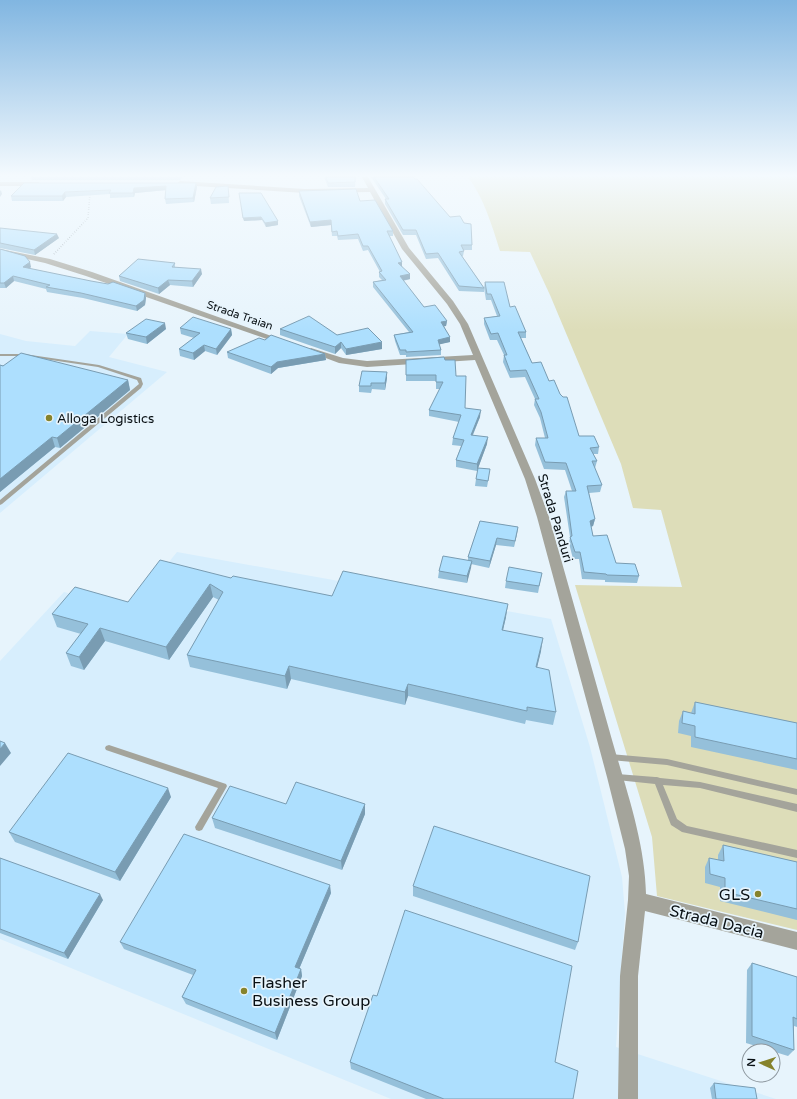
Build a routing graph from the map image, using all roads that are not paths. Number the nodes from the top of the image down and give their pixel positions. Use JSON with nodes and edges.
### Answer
{"nodes":[{"id":1,"x":394,"y":228,"type":"edge"},
{"id":2,"x":0,"y":251,"type":"edge"},
{"id":3,"x":0,"y":355,"type":"edge"},
{"id":4,"x":478,"y":357,"type":"junction"},
{"id":5,"x":0,"y":504,"type":"edge"},
{"id":6,"x":109,"y":748,"type":"dead end"},
{"id":7,"x":609,"y":756,"type":"junction"},
{"id":8,"x":615,"y":777,"type":"junction"},
{"id":9,"x":657,"y":780,"type":"junction"},
{"id":10,"x":797,"y":792,"type":"edge"},
{"id":11,"x":797,"y":808,"type":"edge"},
{"id":12,"x":199,"y":827,"type":"dead end"},
{"id":13,"x":797,"y":854,"type":"edge"},
{"id":14,"x":637,"y":900,"type":"junction"},
{"id":15,"x":797,"y":941,"type":"edge"},
{"id":16,"x":628,"y":1099,"type":"edge"}],
"edges":[{"from":1,"to":4,"type":"street","name":"Strada Panduri"},
{"from":2,"to":4,"type":"street","name":"Strada Traian"},
{"from":3,"to":5,"type":"lane"},
{"from":4,"to":7,"type":"street","name":"Strada Panduri"},
{"from":6,"to":12,"type":"lane"},
{"from":7,"to":8,"type":"street","name":"Strada Panduri"},
{"from":7,"to":10,"type":"lane"},
{"from":8,"to":9,"type":"lane"},
{"from":8,"to":14,"type":"street","name":"Strada Panduri"},
{"from":9,"to":11,"type":"lane"},
{"from":9,"to":13,"type":"lane"},
{"from":14,"to":15,"type":"street","name":"Strada Dacia"},
{"from":14,"to":16,"type":"street","name":"Strada Panduri"}]}
